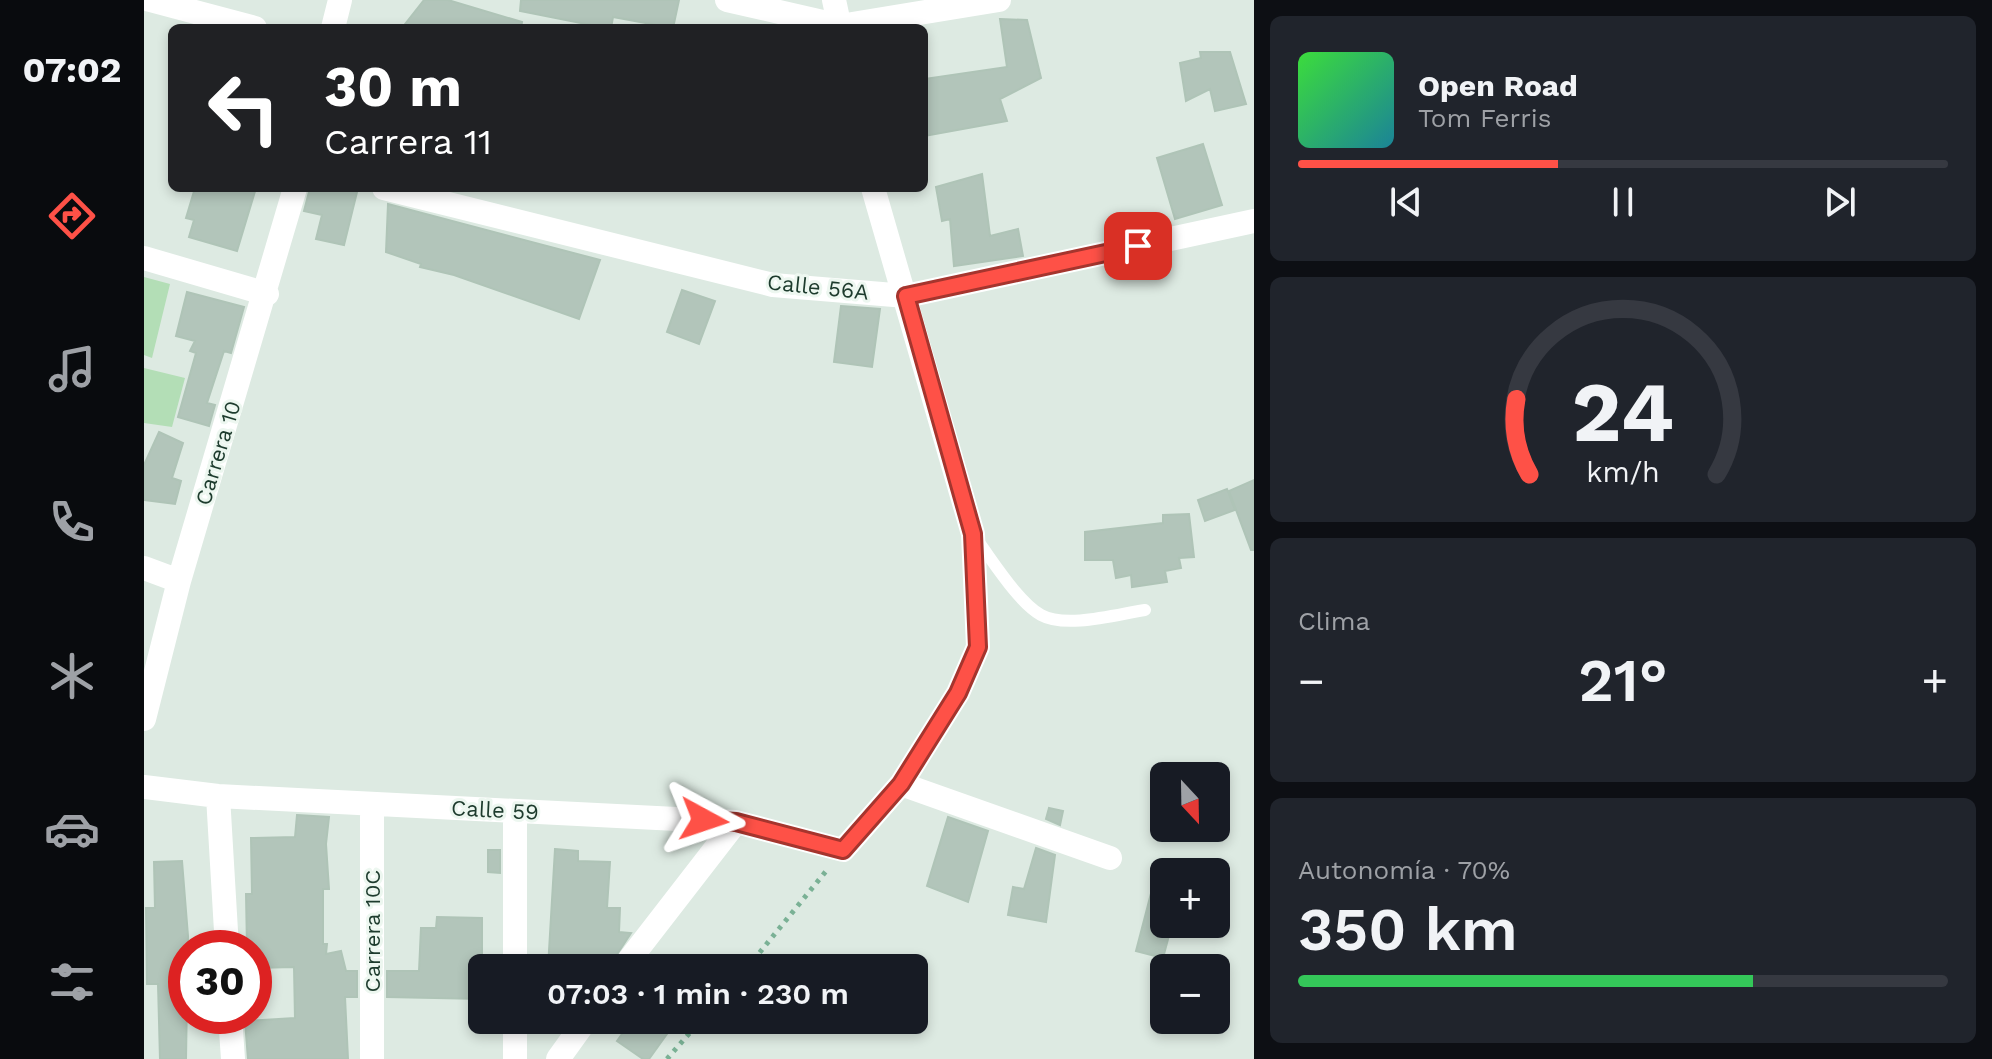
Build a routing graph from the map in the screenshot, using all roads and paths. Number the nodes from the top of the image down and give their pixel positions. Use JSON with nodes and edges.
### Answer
{"nodes":[{"id":1,"x":150,"y":0,"type":"edge"},
{"id":2,"x":340,"y":0,"type":"edge"},
{"id":3,"x":727,"y":0,"type":"edge"},
{"id":4,"x":834,"y":0,"type":"edge"},
{"id":5,"x":999,"y":0,"type":"edge"},
{"id":6,"x":240,"y":24,"type":"edge"},
{"id":7,"x":334,"y":24,"type":"edge"},
{"id":8,"x":827,"y":24,"type":"edge"},
{"id":9,"x":839,"y":24,"type":"edge"},
{"id":10,"x":858,"y":24,"type":"edge"},
{"id":11,"x":294,"y":192,"type":"edge"},
{"id":12,"x":400,"y":192,"type":"edge"},
{"id":13,"x":874,"y":192,"type":"edge"},
{"id":14,"x":1254,"y":221,"type":"edge"},
{"id":15,"x":144,"y":258,"type":"edge"},
{"id":16,"x":267,"y":294,"type":"junction"},
{"id":17,"x":906,"y":296,"type":"junction"},
{"id":18,"x":973,"y":534,"type":"junction"},
{"id":19,"x":144,"y":568,"type":"edge"},
{"id":20,"x":179,"y":581,"type":"junction"},
{"id":21,"x":1145,"y":610,"type":"dead end"},
{"id":22,"x":144,"y":719,"type":"edge"},
{"id":23,"x":901,"y":784,"type":"junction"},
{"id":24,"x":144,"y":787,"type":"edge"},
{"id":25,"x":218,"y":796,"type":"junction"},
{"id":26,"x":372,"y":804,"type":"junction"},
{"id":27,"x":515,"y":811,"type":"junction"},
{"id":28,"x":736,"y":822,"type":"junction"},
{"id":29,"x":843,"y":850,"type":"junction"},
{"id":30,"x":1110,"y":858,"type":"dead end"},
{"id":31,"x":226,"y":930,"type":"edge"},
{"id":32,"x":515,"y":954,"type":"edge"},
{"id":33,"x":634,"y":954,"type":"edge"},
{"id":34,"x":758,"y":954,"type":"edge"},
{"id":35,"x":231,"y":1034,"type":"edge"},
{"id":36,"x":515,"y":1034,"type":"edge"},
{"id":37,"x":576,"y":1034,"type":"edge"},
{"id":38,"x":689,"y":1034,"type":"edge"},
{"id":39,"x":233,"y":1059,"type":"edge"},
{"id":40,"x":372,"y":1059,"type":"edge"},
{"id":41,"x":515,"y":1059,"type":"edge"},
{"id":42,"x":558,"y":1059,"type":"edge"},
{"id":43,"x":667,"y":1059,"type":"edge"}],
"edges":[{"from":1,"to":6,"type":"street"},
{"from":2,"to":7,"type":"street"},
{"from":3,"to":8,"type":"street"},
{"from":4,"to":9,"type":"street"},
{"from":5,"to":10,"type":"street"},
{"from":11,"to":16,"type":"street","name":"Carrera 10"},
{"from":12,"to":17,"type":"street","name":"Calle 56A"},
{"from":13,"to":17,"type":"street"},
{"from":14,"to":17,"type":"street","name":"Calle 56A"},
{"from":15,"to":16,"type":"street"},
{"from":16,"to":20,"type":"street","name":"Carrera 10"},
{"from":17,"to":18,"type":"street"},
{"from":18,"to":21,"type":"lane"},
{"from":18,"to":23,"type":"street"},
{"from":19,"to":20,"type":"street"},
{"from":20,"to":22,"type":"street","name":"Carrera 10"},
{"from":23,"to":29,"type":"street"},
{"from":23,"to":30,"type":"street"},
{"from":24,"to":25,"type":"street","name":"Calle 59"},
{"from":25,"to":26,"type":"street","name":"Calle 59"},
{"from":25,"to":31,"type":"street"},
{"from":26,"to":27,"type":"street","name":"Calle 59"},
{"from":26,"to":40,"type":"street","name":"Carrera 10C"},
{"from":27,"to":28,"type":"street","name":"Calle 59"},
{"from":27,"to":32,"type":"street"},
{"from":28,"to":29,"type":"street","name":"Calle 59"},
{"from":28,"to":33,"type":"street"},
{"from":29,"to":34,"type":"path"},
{"from":35,"to":39,"type":"street"},
{"from":36,"to":41,"type":"street"},
{"from":37,"to":42,"type":"street"},
{"from":38,"to":43,"type":"path"}]}
